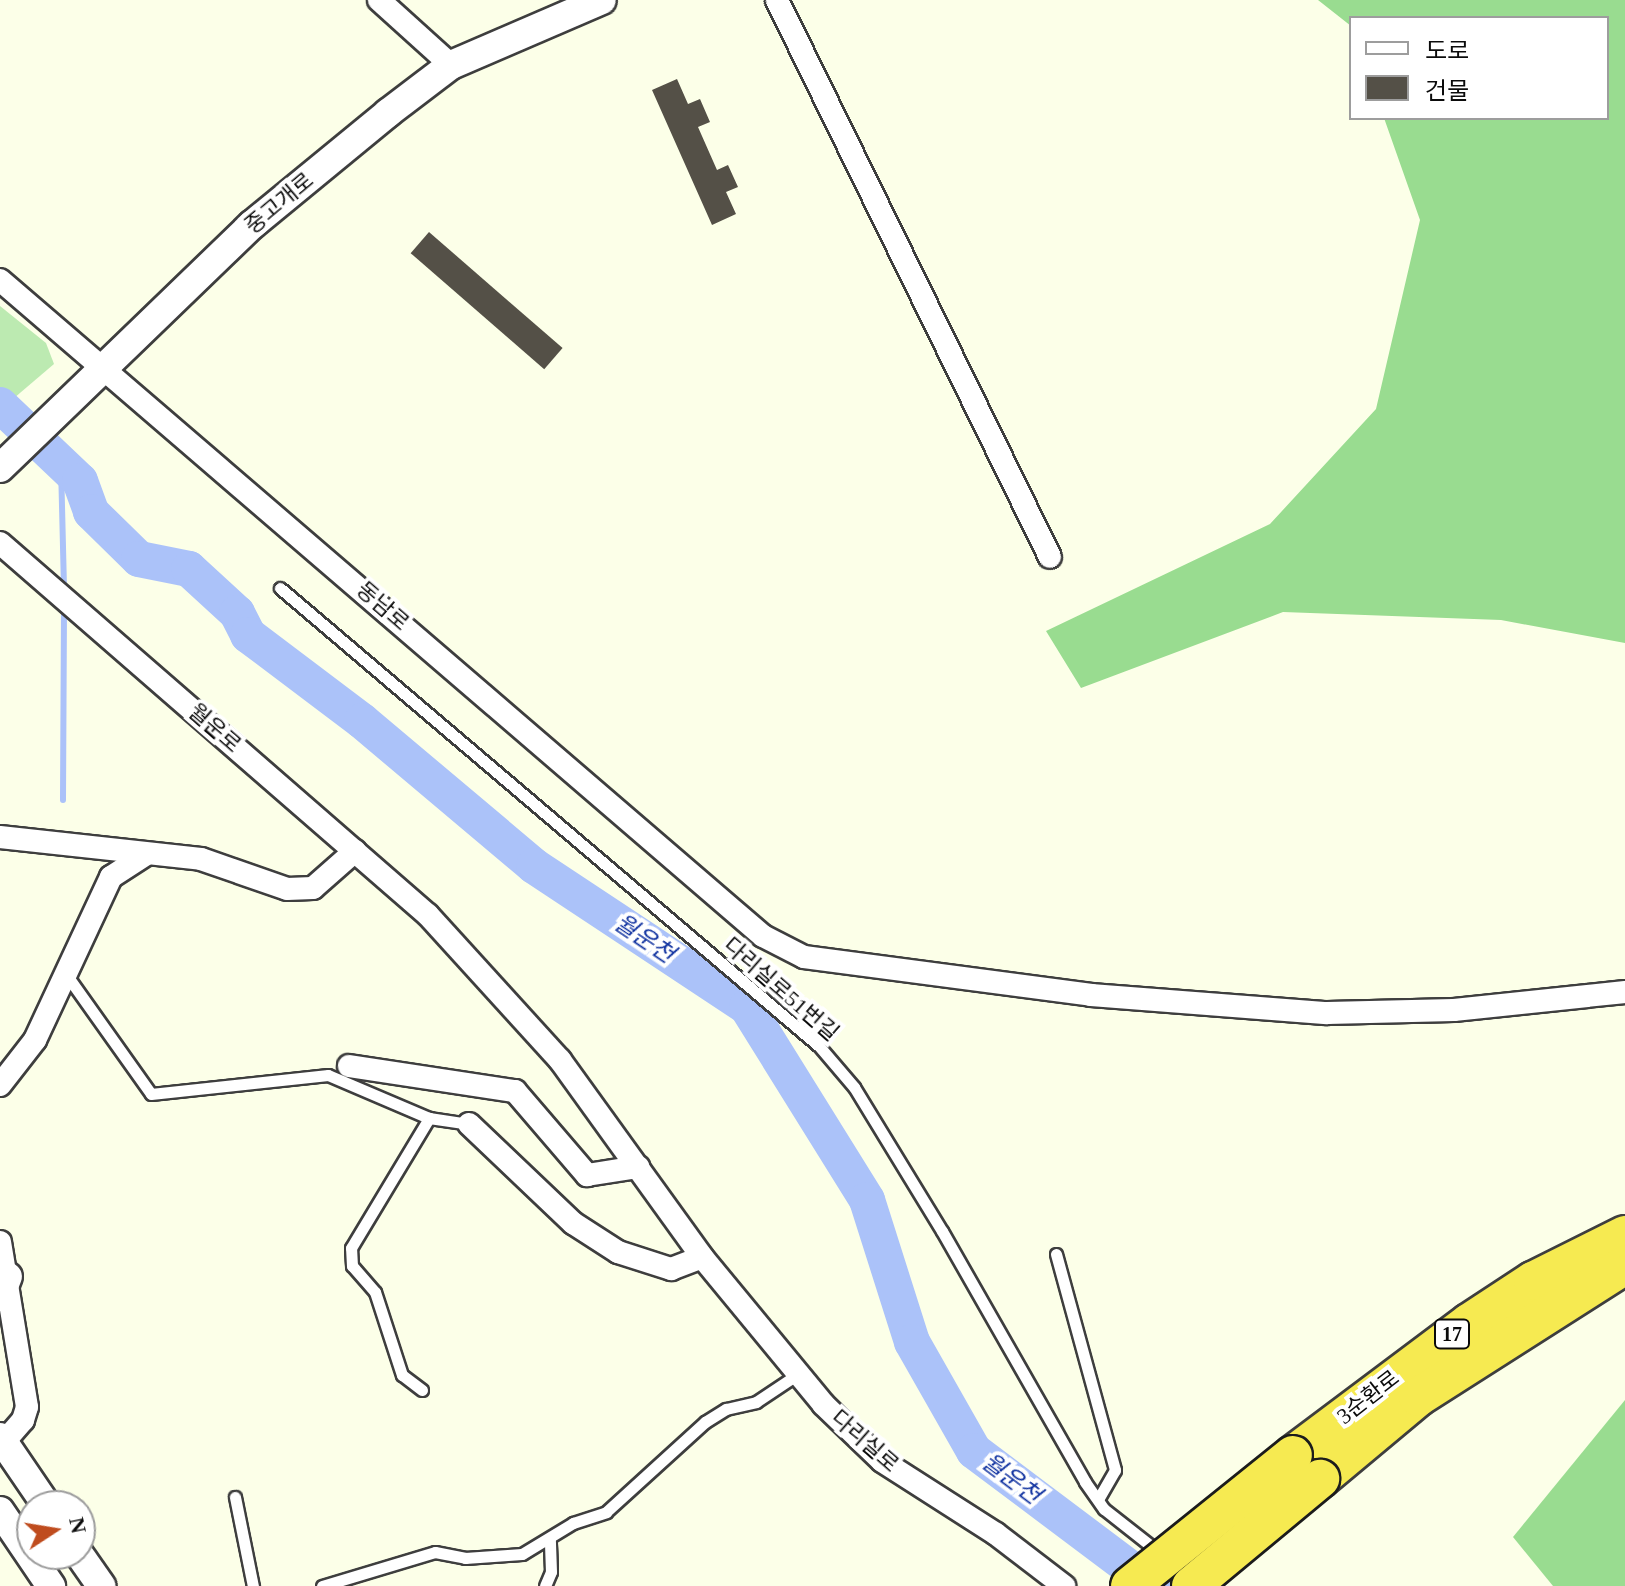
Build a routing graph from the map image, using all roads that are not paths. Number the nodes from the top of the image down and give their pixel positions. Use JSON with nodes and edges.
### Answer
{"nodes":[{"id":1,"x":379,"y":0,"type":"edge"},
{"id":2,"x":602,"y":0,"type":"edge"},
{"id":3,"x":777,"y":0,"type":"edge"},
{"id":4,"x":451,"y":65,"type":"junction"},
{"id":5,"x":0,"y":280,"type":"edge"},
{"id":6,"x":105,"y":365,"type":"junction"},
{"id":7,"x":0,"y":468,"type":"edge"},
{"id":8,"x":0,"y":543,"type":"edge"},
{"id":9,"x":1050,"y":557,"type":"dead end"},
{"id":10,"x":280,"y":588,"type":"dead end"},
{"id":11,"x":0,"y":837,"type":"edge"},
{"id":12,"x":355,"y":851,"type":"junction"},
{"id":13,"x":145,"y":855,"type":"junction"},
{"id":14,"x":428,"y":915,"type":"joint"},
{"id":15,"x":68,"y":977,"type":"junction"},
{"id":16,"x":1625,"y":992,"type":"edge"},
{"id":17,"x":349,"y":1066,"type":"dead end"},
{"id":18,"x":0,"y":1085,"type":"edge"},
{"id":19,"x":429,"y":1118,"type":"junction"},
{"id":20,"x":469,"y":1124,"type":"joint"},
{"id":21,"x":638,"y":1167,"type":"junction"},
{"id":22,"x":1625,"y":1235,"type":"edge"},
{"id":23,"x":0,"y":1242,"type":"edge"},
{"id":24,"x":1056,"y":1254,"type":"dead end"},
{"id":25,"x":702,"y":1257,"type":"junction"},
{"id":26,"x":1625,"y":1265,"type":"edge"},
{"id":27,"x":4,"y":1286,"type":"edge"},
{"id":28,"x":798,"y":1374,"type":"junction"},
{"id":29,"x":422,"y":1390,"type":"dead end"},
{"id":30,"x":1,"y":1441,"type":"edge"},
{"id":31,"x":1307,"y":1467,"type":"junction"},
{"id":32,"x":36,"y":1490,"type":"edge"},
{"id":33,"x":235,"y":1497,"type":"dead end"},
{"id":34,"x":1098,"y":1500,"type":"junction"},
{"id":35,"x":0,"y":1511,"type":"edge"},
{"id":36,"x":550,"y":1538,"type":"junction"},
{"id":37,"x":1184,"y":1575,"type":"edge"},
{"id":38,"x":51,"y":1586,"type":"edge"},
{"id":39,"x":253,"y":1586,"type":"edge"},
{"id":40,"x":322,"y":1586,"type":"edge"},
{"id":41,"x":545,"y":1586,"type":"edge"},
{"id":42,"x":1064,"y":1586,"type":"edge"},
{"id":43,"x":1130,"y":1586,"type":"edge"},
{"id":44,"x":1205,"y":1586,"type":"edge"}],
"edges":[{"from":1,"to":4,"type":"street"},
{"from":2,"to":4,"type":"street","name":"중고개로"},
{"from":3,"to":9,"type":"street"},
{"from":4,"to":6,"type":"street","name":"중고개로"},
{"from":5,"to":6,"type":"street","name":"동남로"},
{"from":6,"to":7,"type":"street","name":"중고개로"},
{"from":6,"to":16,"type":"street","name":"동남로"},
{"from":8,"to":12,"type":"street","name":"월운로"},
{"from":10,"to":34,"type":"lane","name":"다리실로51번길"},
{"from":11,"to":13,"type":"street"},
{"from":12,"to":13,"type":"street"},
{"from":12,"to":14,"type":"street","name":"월운로"},
{"from":13,"to":15,"type":"street"},
{"from":14,"to":21,"type":"street","name":"다리실로"},
{"from":15,"to":18,"type":"street"},
{"from":15,"to":19,"type":"lane"},
{"from":17,"to":21,"type":"street"},
{"from":19,"to":20,"type":"lane"},
{"from":19,"to":29,"type":"lane"},
{"from":20,"to":25,"type":"street"},
{"from":21,"to":25,"type":"street","name":"다리실로"},
{"from":22,"to":31,"type":"highway","name":"3순환로","number":"17"},
{"from":23,"to":27,"type":"street"},
{"from":24,"to":34,"type":"lane"},
{"from":25,"to":28,"type":"street","name":"다리실로"},
{"from":26,"to":31,"type":"highway","name":"3순환로","number":"17"},
{"from":27,"to":30,"type":"street"},
{"from":28,"to":36,"type":"lane"},
{"from":28,"to":42,"type":"street","name":"다리실로"},
{"from":30,"to":32,"type":"street"},
{"from":31,"to":37,"type":"highway","name":"3순환로","number":"17","bridge":true},
{"from":31,"to":43,"type":"highway","name":"3순환로","number":"17","bridge":true},
{"from":33,"to":39,"type":"lane"},
{"from":34,"to":37,"type":"lane","name":"다리실로51번길"},
{"from":35,"to":38,"type":"street"},
{"from":36,"to":40,"type":"lane"},
{"from":36,"to":41,"type":"lane"},
{"from":37,"to":44,"type":"lane","name":"다리실로51번길"}]}
